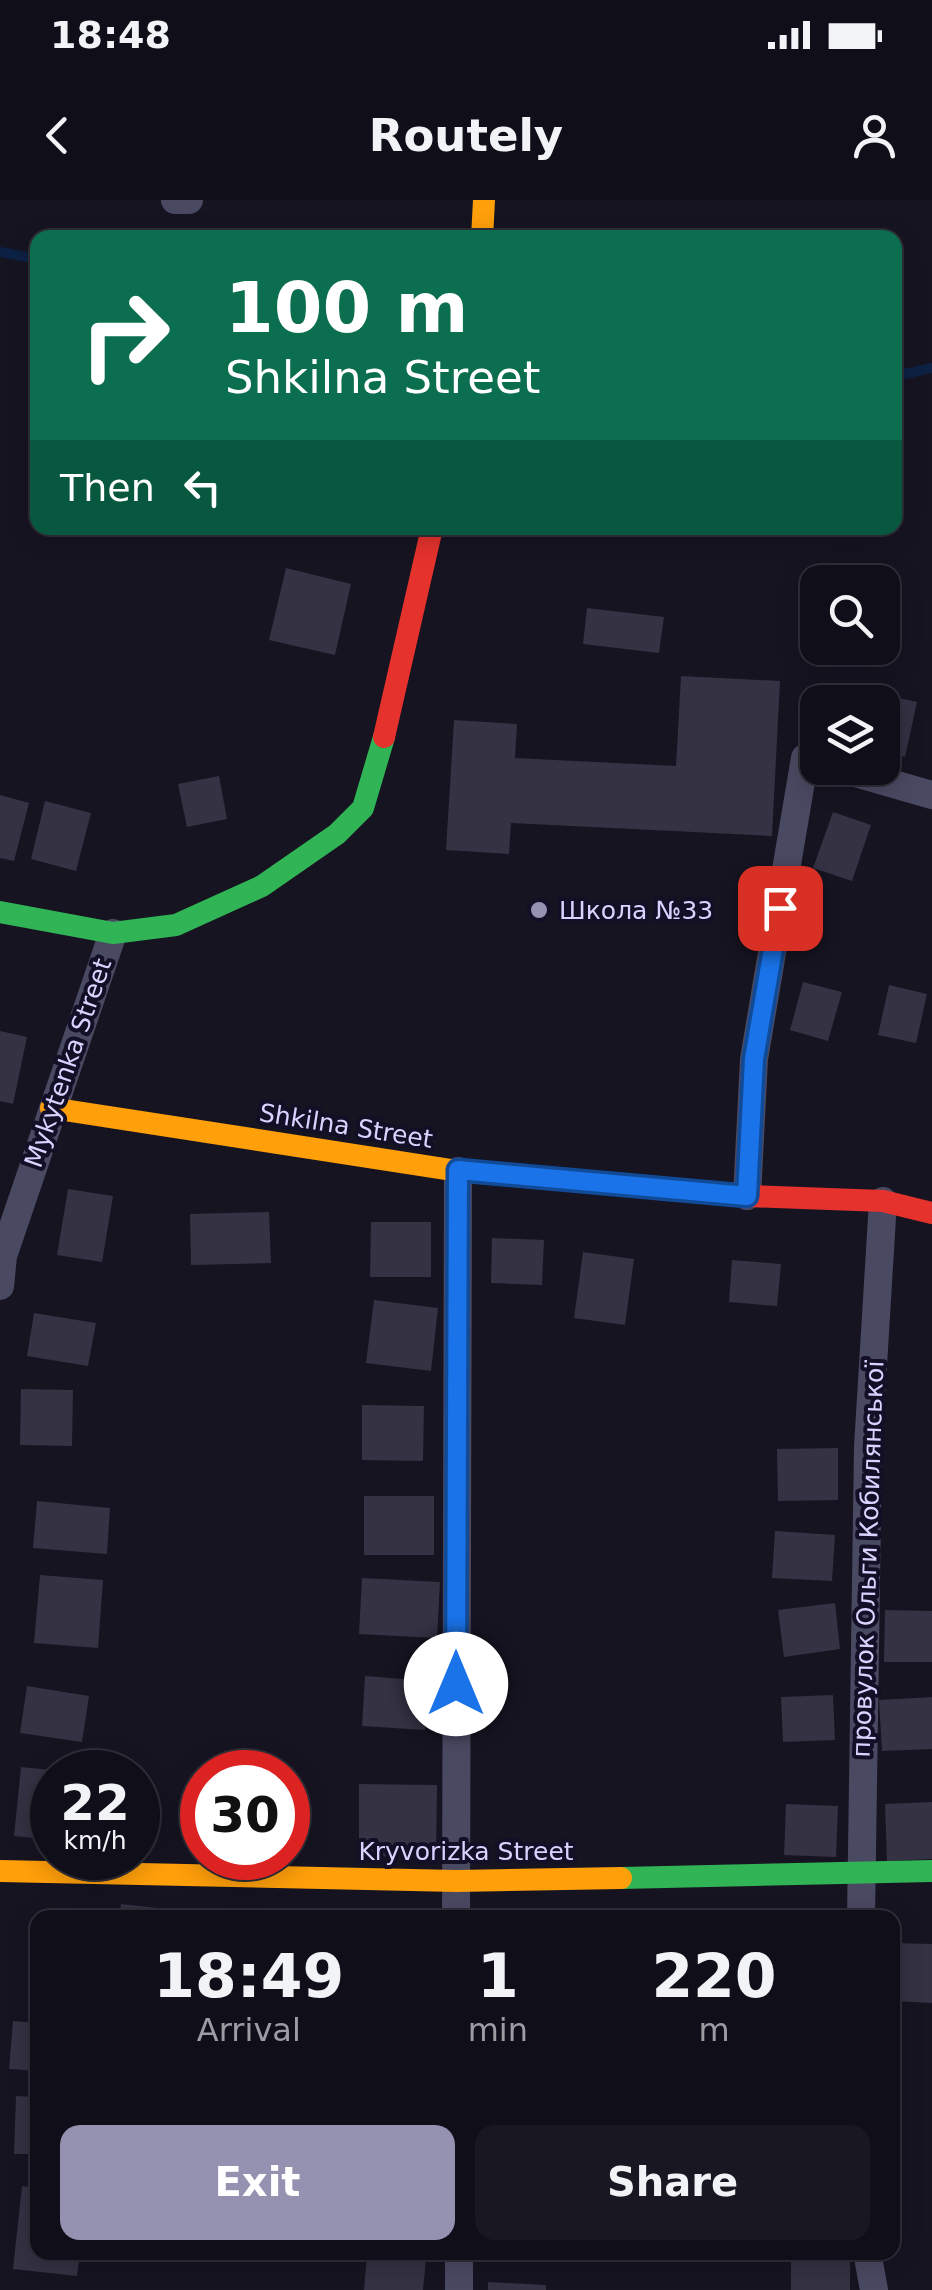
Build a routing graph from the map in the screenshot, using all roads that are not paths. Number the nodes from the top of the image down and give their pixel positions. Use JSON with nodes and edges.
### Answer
{"nodes":[{"id":1,"x":175,"y":200,"type":"edge"},
{"id":2,"x":189,"y":200,"type":"edge"},
{"id":3,"x":484,"y":200,"type":"edge"},
{"id":4,"x":482,"y":230,"type":"edge"},
{"id":5,"x":430,"y":535,"type":"edge"},
{"id":6,"x":800,"y":785,"type":"edge"},
{"id":7,"x":897,"y":785,"type":"edge"},
{"id":8,"x":932,"y":795,"type":"edge"},
{"id":9,"x":0,"y":912,"type":"edge"},
{"id":10,"x":113,"y":932,"type":"junction"},
{"id":11,"x":51,"y":1108,"type":"junction"},
{"id":12,"x":458,"y":1170,"type":"junction"},
{"id":13,"x":747,"y":1196,"type":"junction"},
{"id":14,"x":884,"y":1201,"type":"junction"},
{"id":15,"x":932,"y":1214,"type":"edge"},
{"id":16,"x":0,"y":1286,"type":"edge"},
{"id":17,"x":932,"y":1871,"type":"edge"},
{"id":18,"x":0,"y":1872,"type":"edge"},
{"id":19,"x":860,"y":1872,"type":"junction"},
{"id":20,"x":456,"y":1881,"type":"junction"},
{"id":21,"x":456,"y":1910,"type":"edge"},
{"id":22,"x":862,"y":1910,"type":"edge"},
{"id":23,"x":459,"y":2260,"type":"edge"},
{"id":24,"x":869,"y":2260,"type":"edge"},
{"id":25,"x":460,"y":2290,"type":"edge"},
{"id":26,"x":874,"y":2290,"type":"edge"}],
"edges":[{"from":1,"to":2,"type":"street"},
{"from":3,"to":4,"type":"street"},
{"from":5,"to":10,"type":"street","name":"Mykytenka Street"},
{"from":6,"to":13,"type":"street"},
{"from":7,"to":8,"type":"street"},
{"from":9,"to":10,"type":"street"},
{"from":10,"to":11,"type":"street","name":"Mykytenka Street"},
{"from":11,"to":12,"type":"street","name":"Shkilna Street"},
{"from":11,"to":16,"type":"street","name":"Mykytenka Street"},
{"from":12,"to":13,"type":"street","name":"Shkilna Street"},
{"from":12,"to":20,"type":"street"},
{"from":13,"to":14,"type":"street","name":"Shkilna Street"},
{"from":14,"to":15,"type":"street","name":"Shkilna Street"},
{"from":14,"to":19,"type":"street","name":"провулок Ольги Кобилянської"},
{"from":17,"to":19,"type":"street","name":"Kryvorizka Street"},
{"from":18,"to":20,"type":"street","name":"Kryvorizka Street"},
{"from":19,"to":20,"type":"street","name":"Kryvorizka Street"},
{"from":19,"to":22,"type":"street","name":"провулок Ольги Кобилянської"},
{"from":20,"to":21,"type":"street"},
{"from":23,"to":25,"type":"street"},
{"from":24,"to":26,"type":"street"}]}
